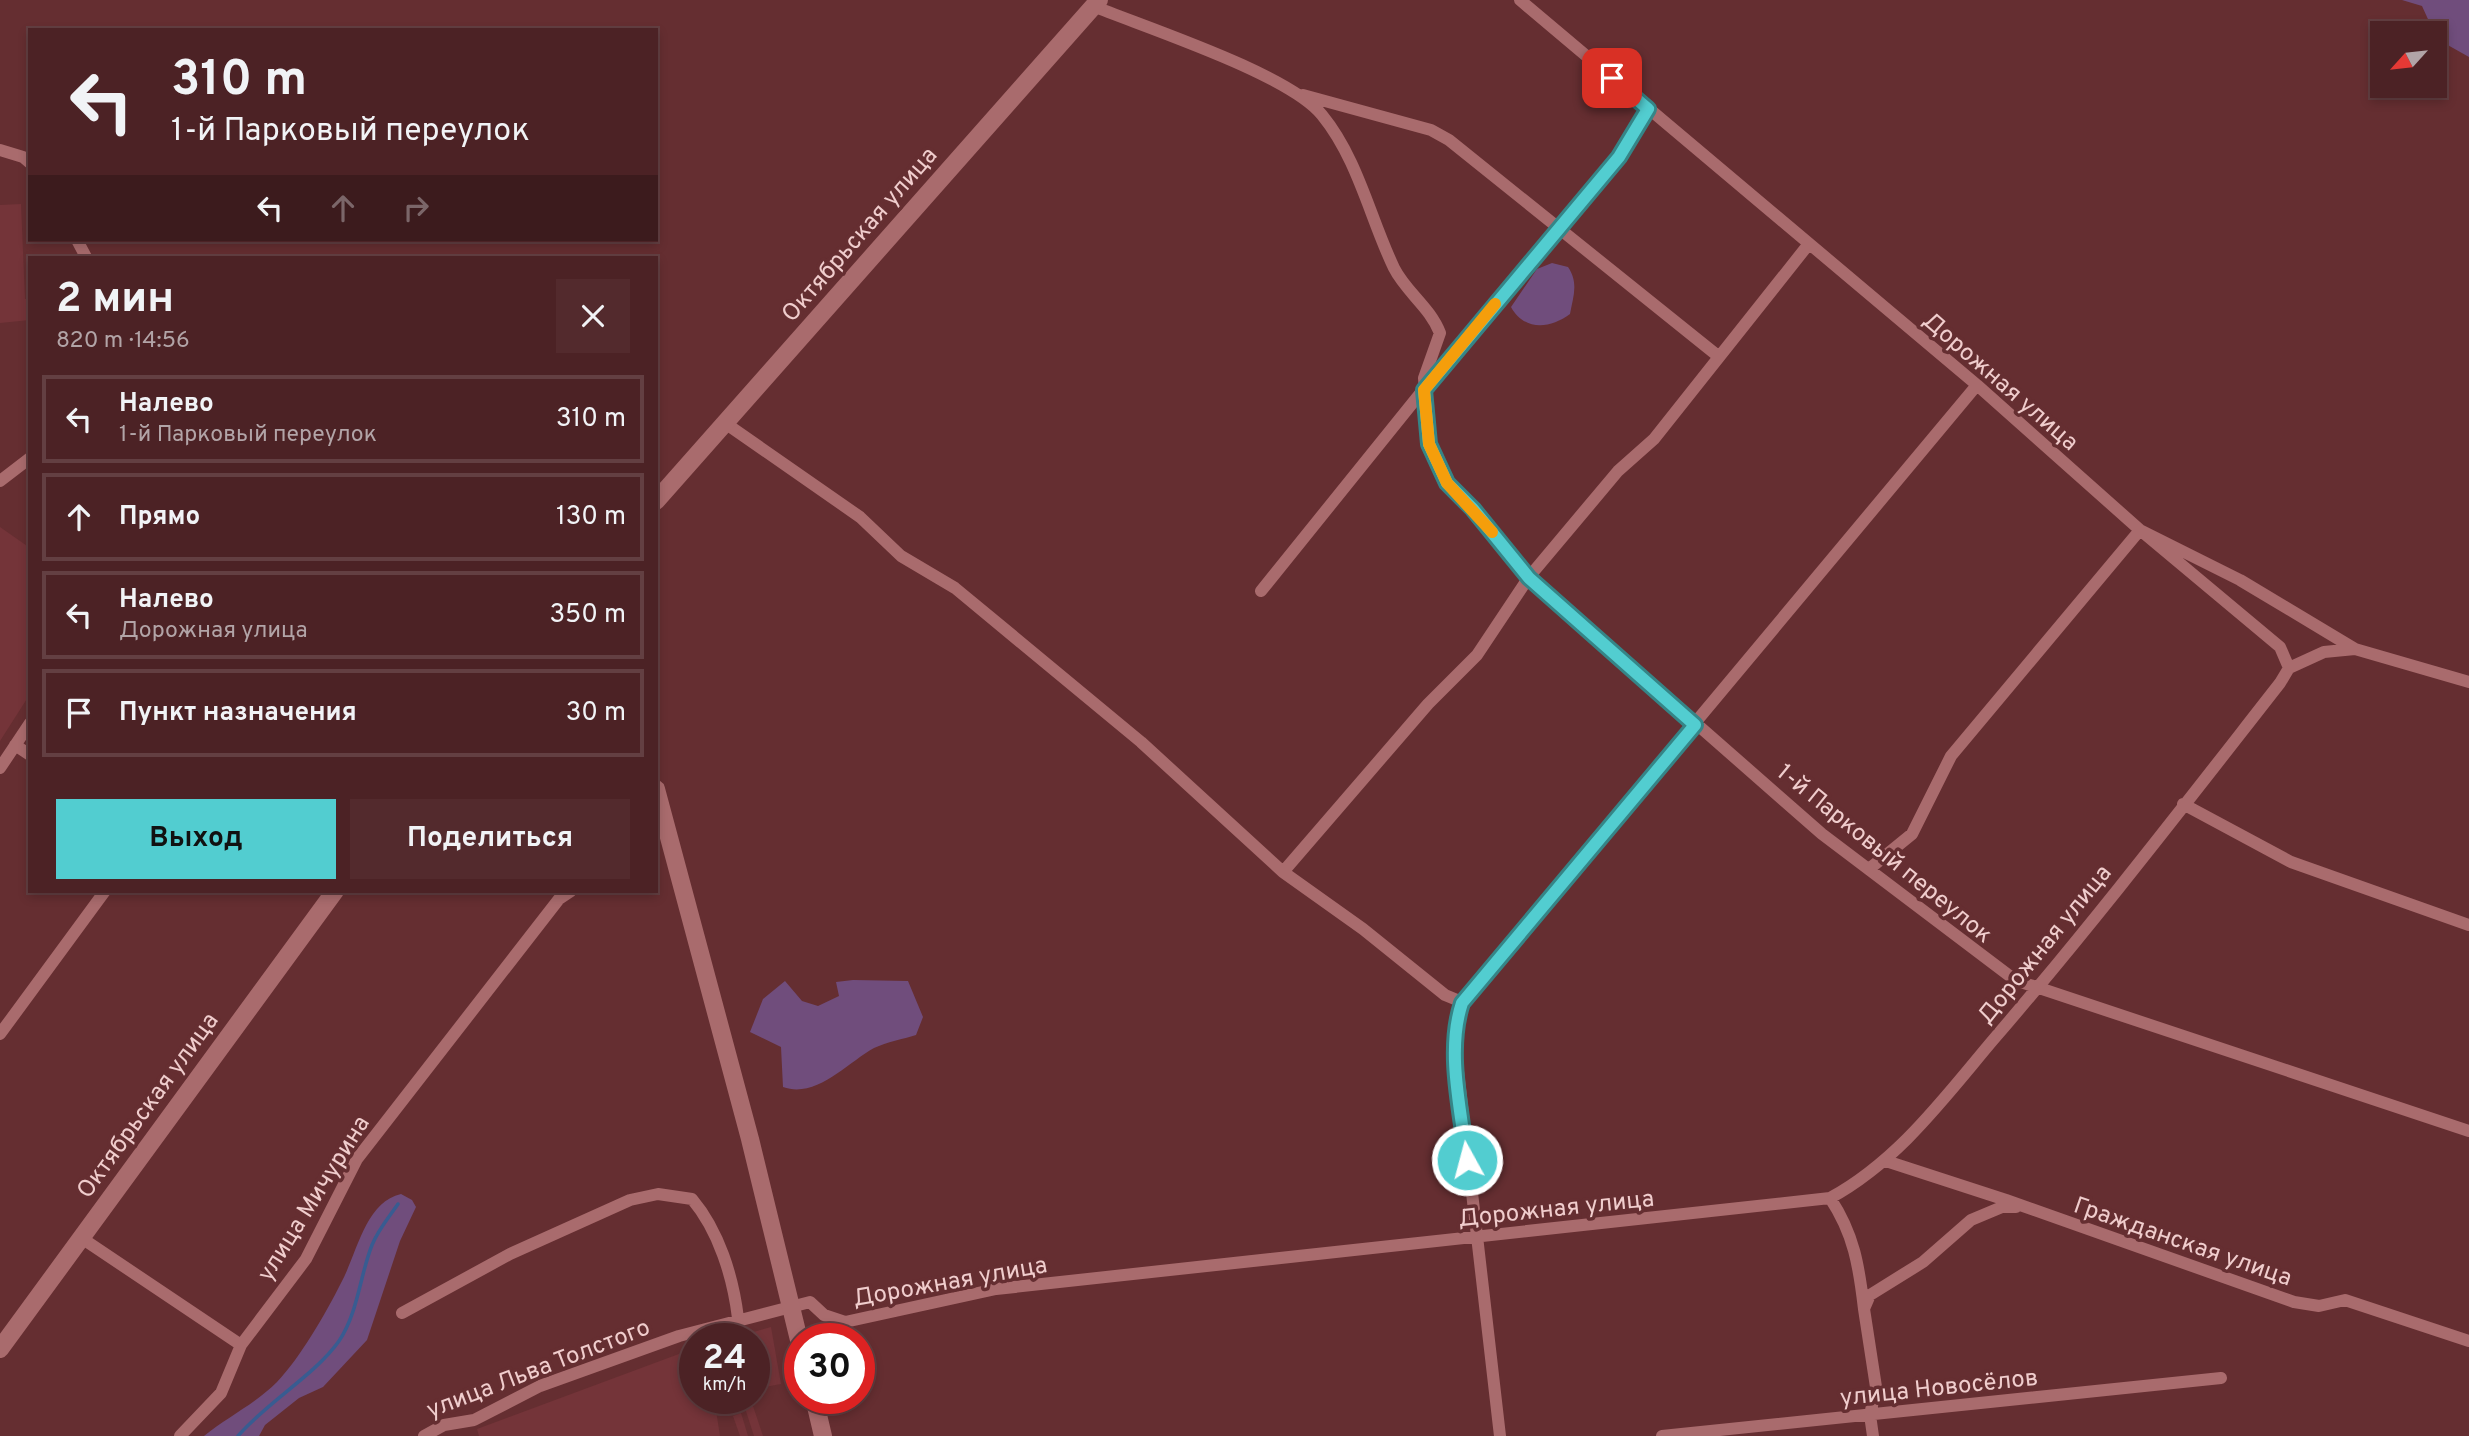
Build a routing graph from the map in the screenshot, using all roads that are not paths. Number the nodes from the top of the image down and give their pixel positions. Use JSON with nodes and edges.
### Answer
{"nodes":[{"id":1,"x":1520,"y":0,"type":"edge"},
{"id":2,"x":1096,"y":3,"type":"edge"},
{"id":3,"x":1300,"y":94,"type":"junction"},
{"id":4,"x":1648,"y":109,"type":"junction"},
{"id":5,"x":0,"y":150,"type":"edge"},
{"id":6,"x":28,"y":161,"type":"edge"},
{"id":7,"x":1558,"y":229,"type":"junction"},
{"id":8,"x":1808,"y":245,"type":"junction"},
{"id":9,"x":1718,"y":356,"type":"junction"},
{"id":10,"x":1977,"y":385,"type":"junction"},
{"id":11,"x":1424,"y":390,"type":"junction"},
{"id":12,"x":725,"y":423,"type":"junction"},
{"id":13,"x":28,"y":460,"type":"edge"},
{"id":14,"x":0,"y":481,"type":"edge"},
{"id":15,"x":658,"y":499,"type":"edge"},
{"id":16,"x":2140,"y":530,"type":"junction"},
{"id":17,"x":1529,"y":578,"type":"junction"},
{"id":18,"x":1261,"y":591,"type":"dead end"},
{"id":19,"x":2355,"y":649,"type":"junction"},
{"id":20,"x":2289,"y":668,"type":"junction"},
{"id":21,"x":2469,"y":682,"type":"edge"},
{"id":22,"x":1695,"y":725,"type":"junction"},
{"id":23,"x":28,"y":726,"type":"edge"},
{"id":24,"x":15,"y":745,"type":"junction"},
{"id":25,"x":28,"y":754,"type":"edge"},
{"id":26,"x":0,"y":768,"type":"edge"},
{"id":27,"x":658,"y":796,"type":"edge"},
{"id":28,"x":2183,"y":804,"type":"junction"},
{"id":29,"x":1869,"y":869,"type":"junction"},
{"id":30,"x":1283,"y":872,"type":"junction"},
{"id":31,"x":104,"y":893,"type":"edge"},
{"id":32,"x":334,"y":893,"type":"edge"},
{"id":33,"x":568,"y":893,"type":"edge"},
{"id":34,"x":2469,"y":925,"type":"edge"},
{"id":35,"x":2037,"y":989,"type":"junction"},
{"id":36,"x":1462,"y":1003,"type":"junction"},
{"id":37,"x":0,"y":1034,"type":"edge"},
{"id":38,"x":2469,"y":1131,"type":"edge"},
{"id":39,"x":1886,"y":1161,"type":"junction"},
{"id":40,"x":1830,"y":1198,"type":"junction"},
{"id":41,"x":2031,"y":1210,"type":"junction"},
{"id":42,"x":80,"y":1237,"type":"junction"},
{"id":43,"x":1478,"y":1237,"type":"junction"},
{"id":44,"x":790,"y":1306,"type":"junction"},
{"id":45,"x":1864,"y":1309,"type":"junction"},
{"id":46,"x":402,"y":1313,"type":"dead end"},
{"id":47,"x":738,"y":1318,"type":"junction"},
{"id":48,"x":794,"y":1323,"type":"edge"},
{"id":49,"x":2469,"y":1341,"type":"edge"},
{"id":50,"x":241,"y":1345,"type":"junction"},
{"id":51,"x":0,"y":1349,"type":"edge"},
{"id":52,"x":2221,"y":1378,"type":"dead end"},
{"id":53,"x":818,"y":1414,"type":"edge"},
{"id":54,"x":1870,"y":1415,"type":"junction"},
{"id":55,"x":180,"y":1436,"type":"edge"},
{"id":56,"x":424,"y":1436,"type":"edge"},
{"id":57,"x":823,"y":1436,"type":"edge"},
{"id":58,"x":1500,"y":1436,"type":"edge"},
{"id":59,"x":1662,"y":1436,"type":"edge"},
{"id":60,"x":1873,"y":1436,"type":"edge"}],
"edges":[{"from":1,"to":4,"type":"street","name":"Дорожная улица"},
{"from":2,"to":3,"type":"street"},
{"from":2,"to":12,"type":"street","name":"Октябрьская улица"},
{"from":3,"to":7,"type":"street"},
{"from":3,"to":11,"type":"street"},
{"from":4,"to":7,"type":"street"},
{"from":4,"to":8,"type":"street","name":"Дорожная улица"},
{"from":5,"to":6,"type":"street"},
{"from":7,"to":9,"type":"street"},
{"from":7,"to":11,"type":"street"},
{"from":8,"to":9,"type":"street"},
{"from":8,"to":10,"type":"street","name":"Дорожная улица"},
{"from":9,"to":17,"type":"street"},
{"from":10,"to":16,"type":"street","name":"Дорожная улица"},
{"from":10,"to":22,"type":"street"},
{"from":11,"to":17,"type":"street","name":"1-й Парковый переулок"},
{"from":11,"to":18,"type":"street"},
{"from":12,"to":15,"type":"street","name":"Октябрьская улица"},
{"from":12,"to":30,"type":"street"},
{"from":13,"to":14,"type":"street"},
{"from":16,"to":19,"type":"street"},
{"from":16,"to":20,"type":"street","name":"Дорожная улица"},
{"from":16,"to":29,"type":"street"},
{"from":17,"to":22,"type":"street","name":"1-й Парковый переулок"},
{"from":17,"to":30,"type":"street"},
{"from":19,"to":20,"type":"street"},
{"from":19,"to":21,"type":"street"},
{"from":20,"to":28,"type":"street","name":"Дорожная улица"},
{"from":22,"to":29,"type":"street","name":"1-й Парковый переулок"},
{"from":22,"to":36,"type":"street"},
{"from":23,"to":24,"type":"street"},
{"from":24,"to":25,"type":"street"},
{"from":24,"to":26,"type":"street"},
{"from":27,"to":44,"type":"street"},
{"from":28,"to":34,"type":"street"},
{"from":28,"to":35,"type":"street","name":"Дорожная улица"},
{"from":29,"to":35,"type":"street","name":"1-й Парковый переулок"},
{"from":30,"to":36,"type":"street"},
{"from":31,"to":37,"type":"street"},
{"from":32,"to":42,"type":"street","name":"Октябрьская улица"},
{"from":33,"to":50,"type":"street","name":"улица Мичурина"},
{"from":35,"to":38,"type":"street","name":"1-й Парковый переулок"},
{"from":35,"to":39,"type":"street","name":"Дорожная улица"},
{"from":36,"to":43,"type":"street"},
{"from":39,"to":40,"type":"street","name":"Дорожная улица"},
{"from":39,"to":41,"type":"street","name":"Гражданская улица"},
{"from":40,"to":43,"type":"street","name":"Дорожная улица"},
{"from":40,"to":45,"type":"street"},
{"from":41,"to":45,"type":"street"},
{"from":41,"to":49,"type":"street","name":"Гражданская улица"},
{"from":42,"to":50,"type":"street"},
{"from":42,"to":51,"type":"street","name":"Октябрьская улица"},
{"from":43,"to":44,"type":"street","name":"Дорожная улица"},
{"from":43,"to":58,"type":"street"},
{"from":44,"to":47,"type":"street","name":"улица Льва Толстого"},
{"from":44,"to":48,"type":"street"},
{"from":45,"to":54,"type":"street"},
{"from":46,"to":47,"type":"street"},
{"from":47,"to":56,"type":"street","name":"улица Льва Толстого"},
{"from":50,"to":55,"type":"street","name":"улица Мичурина"},
{"from":52,"to":54,"type":"street","name":"улица Новосёлов"},
{"from":53,"to":57,"type":"street"},
{"from":54,"to":59,"type":"street","name":"улица Новосёлов"},
{"from":54,"to":60,"type":"street"}]}
